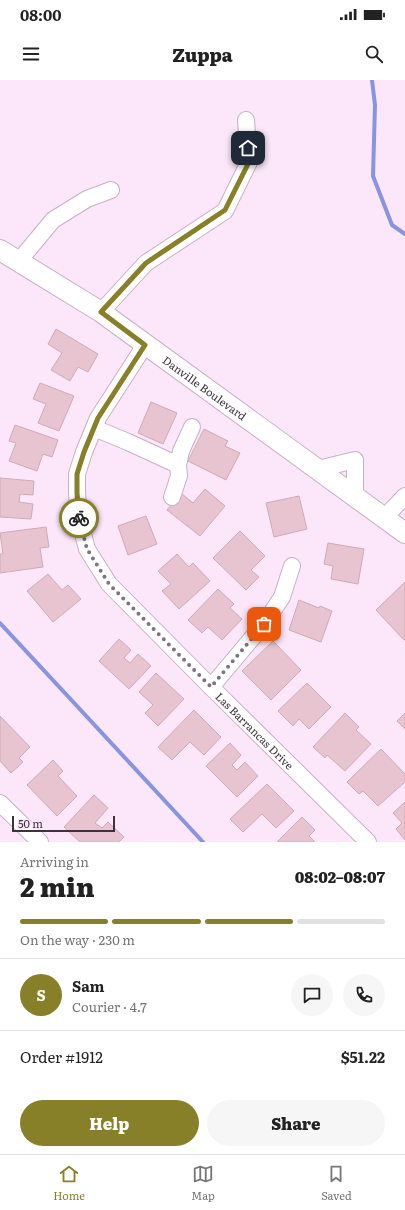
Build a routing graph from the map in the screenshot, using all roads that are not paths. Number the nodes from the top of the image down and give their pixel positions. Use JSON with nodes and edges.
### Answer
{"nodes":[{"id":1,"x":246,"y":120,"type":"dead end"},
{"id":2,"x":111,"y":190,"type":"dead end"},
{"id":3,"x":0,"y":250,"type":"edge"},
{"id":4,"x":18,"y":261,"type":"junction"},
{"id":5,"x":101,"y":312,"type":"junction"},
{"id":6,"x":145,"y":345,"type":"junction"},
{"id":7,"x":94,"y":428,"type":"junction"},
{"id":8,"x":192,"y":428,"type":"dead end"},
{"id":9,"x":178,"y":465,"type":"junction"},
{"id":10,"x":318,"y":469,"type":"junction"},
{"id":11,"x":405,"y":496,"type":"edge"},
{"id":12,"x":172,"y":497,"type":"dead end"},
{"id":13,"x":355,"y":497,"type":"junction"},
{"id":14,"x":384,"y":518,"type":"junction"},
{"id":15,"x":405,"y":533,"type":"edge"},
{"id":16,"x":292,"y":566,"type":"dead end"},
{"id":17,"x":211,"y":687,"type":"junction"},
{"id":18,"x":0,"y":803,"type":"edge"},
{"id":19,"x":40,"y":842,"type":"edge"},
{"id":20,"x":368,"y":842,"type":"edge"}],
"edges":[{"from":1,"to":5,"type":"street"},
{"from":2,"to":4,"type":"street"},
{"from":3,"to":4,"type":"main road","name":"Danville Boulevard"},
{"from":4,"to":5,"type":"main road","name":"Danville Boulevard"},
{"from":5,"to":6,"type":"main road","name":"Danville Boulevard"},
{"from":6,"to":7,"type":"street","name":"Las Barrancas Drive"},
{"from":6,"to":10,"type":"main road","name":"Danville Boulevard"},
{"from":7,"to":9,"type":"street"},
{"from":7,"to":17,"type":"street","name":"Las Barrancas Drive"},
{"from":8,"to":9,"type":"street"},
{"from":9,"to":12,"type":"street"},
{"from":10,"to":13,"type":"main road","name":"Danville Boulevard"},
{"from":10,"to":13,"type":"street"},
{"from":11,"to":14,"type":"street"},
{"from":13,"to":14,"type":"main road","name":"Danville Boulevard"},
{"from":14,"to":15,"type":"main road","name":"Danville Boulevard"},
{"from":16,"to":17,"type":"street"},
{"from":17,"to":20,"type":"street","name":"Las Barrancas Drive"},
{"from":18,"to":19,"type":"street"}]}
